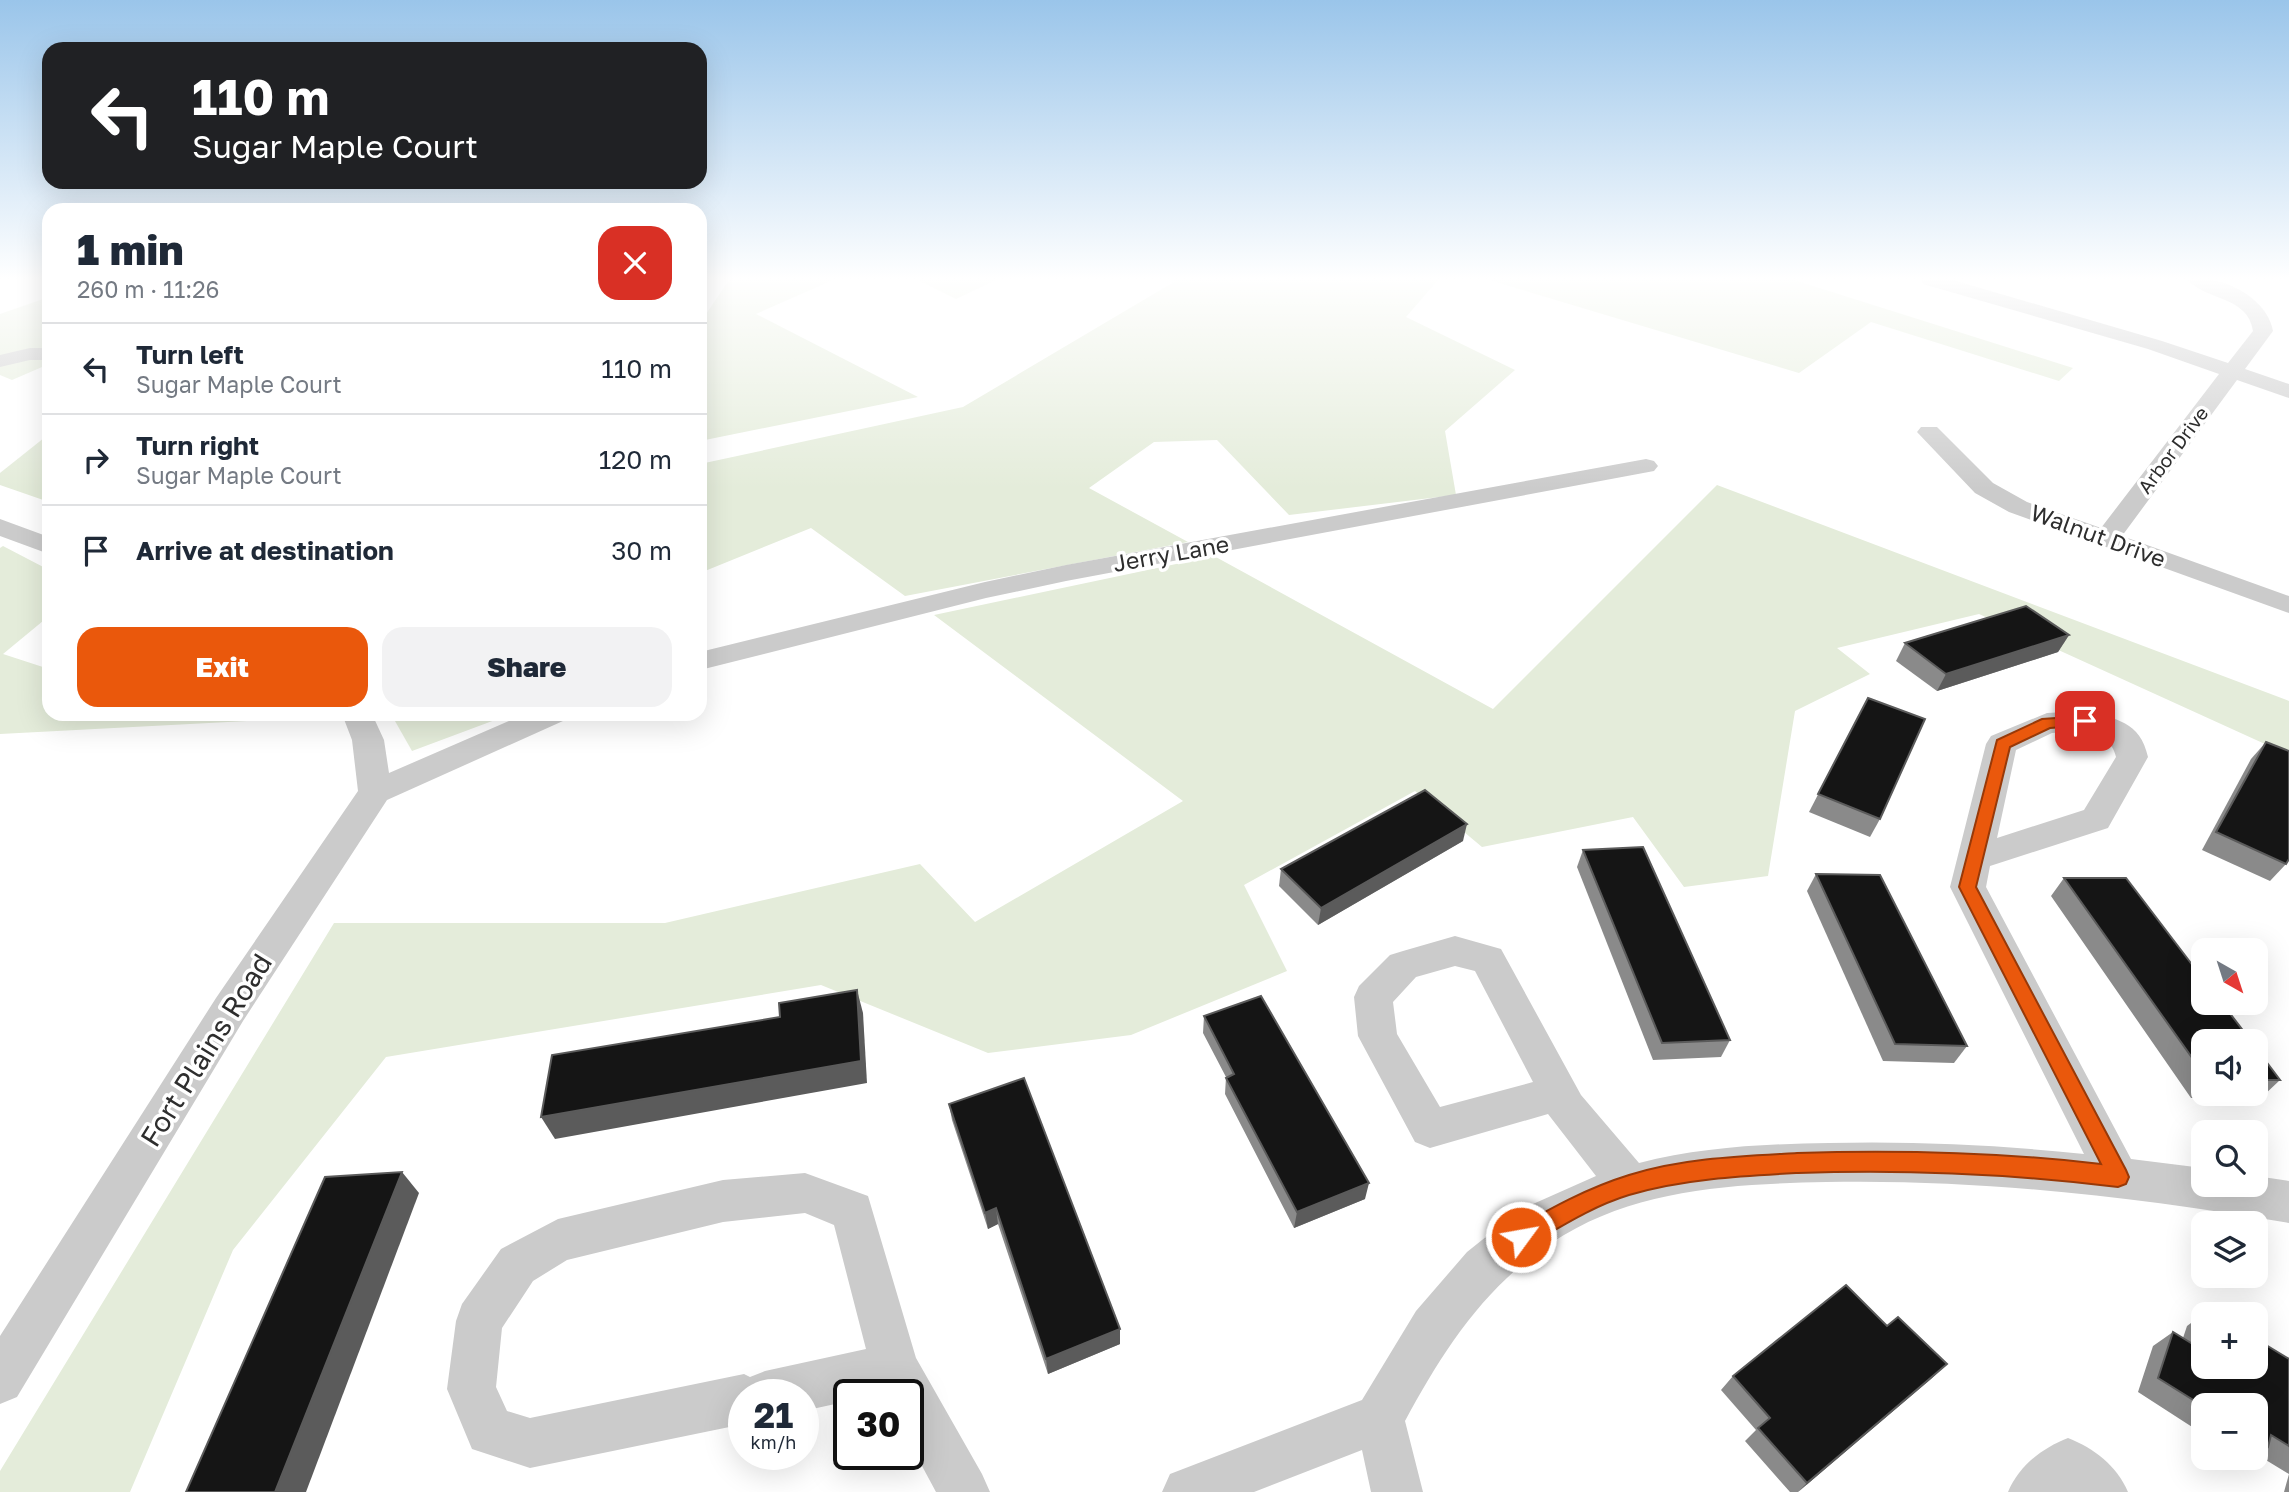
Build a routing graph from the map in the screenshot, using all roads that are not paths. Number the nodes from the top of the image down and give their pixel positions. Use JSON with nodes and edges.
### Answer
{"nodes":[{"id":1,"x":2164,"y":350,"type":"edge"},
{"id":2,"x":2249,"y":350,"type":"edge"},
{"id":3,"x":42,"y":354,"type":"edge"},
{"id":4,"x":0,"y":361,"type":"edge"},
{"id":5,"x":2234,"y":370,"type":"junction"},
{"id":6,"x":2289,"y":391,"type":"edge"},
{"id":7,"x":1930,"y":432,"type":"dead end"},
{"id":8,"x":1646,"y":466,"type":"dead end"},
{"id":9,"x":0,"y":527,"type":"edge"},
{"id":10,"x":2106,"y":539,"type":"junction"},
{"id":11,"x":42,"y":543,"type":"edge"},
{"id":12,"x":2289,"y":605,"type":"edge"},
{"id":13,"x":707,"y":659,"type":"edge"},
{"id":14,"x":360,"y":721,"type":"edge"},
{"id":15,"x":536,"y":721,"type":"edge"},
{"id":16,"x":375,"y":792,"type":"junction"},
{"id":17,"x":1975,"y":858,"type":"junction"},
{"id":18,"x":1559,"y":1093,"type":"junction"},
{"id":19,"x":2118,"y":1177,"type":"junction"},
{"id":20,"x":1630,"y":1185,"type":"junction"},
{"id":21,"x":2289,"y":1202,"type":"edge"},
{"id":22,"x":895,"y":1367,"type":"junction"},
{"id":23,"x":0,"y":1380,"type":"edge"},
{"id":24,"x":819,"y":1383,"type":"edge"},
{"id":25,"x":728,"y":1402,"type":"edge"},
{"id":26,"x":1378,"y":1418,"type":"junction"},
{"id":27,"x":964,"y":1492,"type":"edge"},
{"id":28,"x":1188,"y":1492,"type":"edge"},
{"id":29,"x":1396,"y":1492,"type":"edge"},
{"id":30,"x":2034,"y":1492,"type":"edge"},
{"id":31,"x":2102,"y":1492,"type":"edge"}],
"edges":[{"from":1,"to":5,"type":"street"},
{"from":2,"to":5,"type":"street","name":"Arbor Drive"},
{"from":3,"to":4,"type":"street"},
{"from":5,"to":6,"type":"street"},
{"from":5,"to":10,"type":"street","name":"Arbor Drive"},
{"from":7,"to":10,"type":"street","name":"Walnut Drive"},
{"from":8,"to":13,"type":"street","name":"Jerry Lane"},
{"from":9,"to":11,"type":"street"},
{"from":10,"to":12,"type":"street","name":"Walnut Drive"},
{"from":14,"to":16,"type":"street"},
{"from":15,"to":16,"type":"street"},
{"from":16,"to":23,"type":"street","name":"Fort Plains Road"},
{"from":17,"to":17,"type":"street"},
{"from":17,"to":19,"type":"street"},
{"from":18,"to":18,"type":"street"},
{"from":18,"to":20,"type":"street"},
{"from":19,"to":20,"type":"street"},
{"from":19,"to":21,"type":"street"},
{"from":20,"to":26,"type":"street"},
{"from":22,"to":24,"type":"street"},
{"from":22,"to":25,"type":"street"},
{"from":22,"to":27,"type":"street"},
{"from":26,"to":28,"type":"street"},
{"from":26,"to":29,"type":"street"},
{"from":30,"to":31,"type":"street"}]}
